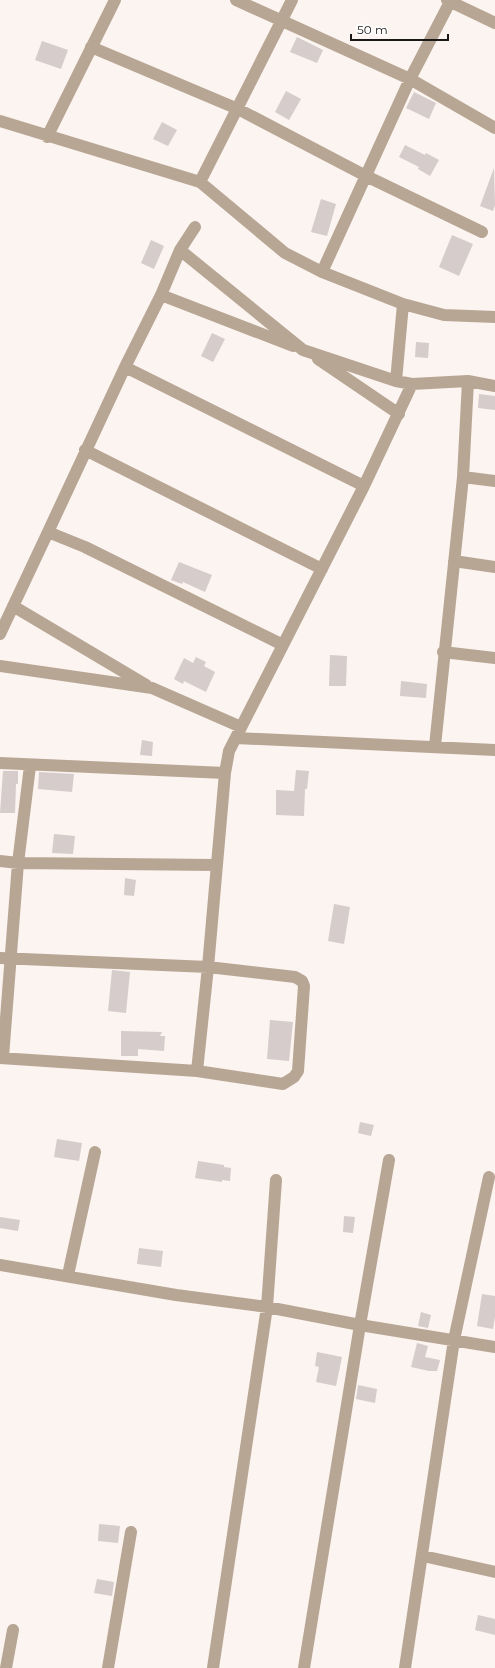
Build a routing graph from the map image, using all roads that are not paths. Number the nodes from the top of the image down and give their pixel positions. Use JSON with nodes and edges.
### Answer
{"nodes":[{"id":1,"x":115,"y":0,"type":"edge"},
{"id":2,"x":236,"y":0,"type":"edge"},
{"id":3,"x":292,"y":0,"type":"edge"},
{"id":4,"x":449,"y":0,"type":"edge"},
{"id":5,"x":282,"y":21,"type":"junction"},
{"id":6,"x":495,"y":23,"type":"edge"},
{"id":7,"x":91,"y":47,"type":"junction"},
{"id":8,"x":410,"y":79,"type":"junction"},
{"id":9,"x":238,"y":109,"type":"junction"},
{"id":10,"x":0,"y":121,"type":"edge"},
{"id":11,"x":495,"y":128,"type":"edge"},
{"id":12,"x":47,"y":136,"type":"junction"},
{"id":13,"x":366,"y":176,"type":"junction"},
{"id":14,"x":200,"y":182,"type":"junction"},
{"id":15,"x":195,"y":227,"type":"dead end"},
{"id":16,"x":482,"y":232,"type":"dead end"},
{"id":17,"x":180,"y":250,"type":"junction"},
{"id":18,"x":322,"y":272,"type":"junction"},
{"id":19,"x":161,"y":295,"type":"junction"},
{"id":20,"x":403,"y":304,"type":"junction"},
{"id":21,"x":495,"y":317,"type":"edge"},
{"id":22,"x":303,"y":350,"type":"junction"},
{"id":23,"x":125,"y":367,"type":"junction"},
{"id":24,"x":396,"y":381,"type":"junction"},
{"id":25,"x":468,"y":381,"type":"junction"},
{"id":26,"x":412,"y":384,"type":"junction"},
{"id":27,"x":495,"y":386,"type":"edge"},
{"id":28,"x":399,"y":414,"type":"junction"},
{"id":29,"x":85,"y":450,"type":"junction"},
{"id":30,"x":463,"y":477,"type":"junction"},
{"id":31,"x":495,"y":481,"type":"edge"},
{"id":32,"x":364,"y":486,"type":"junction"},
{"id":33,"x":48,"y":532,"type":"junction"},
{"id":34,"x":454,"y":561,"type":"junction"},
{"id":35,"x":495,"y":567,"type":"edge"},
{"id":36,"x":322,"y":569,"type":"junction"},
{"id":37,"x":13,"y":606,"type":"junction"},
{"id":38,"x":0,"y":634,"type":"edge"},
{"id":39,"x":283,"y":645,"type":"junction"},
{"id":40,"x":443,"y":652,"type":"junction"},
{"id":41,"x":495,"y":658,"type":"edge"},
{"id":42,"x":0,"y":666,"type":"edge"},
{"id":43,"x":152,"y":688,"type":"junction"},
{"id":44,"x":239,"y":732,"type":"junction"},
{"id":45,"x":434,"y":746,"type":"junction"},
{"id":46,"x":495,"y":750,"type":"edge"},
{"id":47,"x":0,"y":763,"type":"edge"},
{"id":48,"x":30,"y":766,"type":"junction"},
{"id":49,"x":224,"y":773,"type":"junction"},
{"id":50,"x":0,"y":861,"type":"edge"},
{"id":51,"x":18,"y":863,"type":"junction"},
{"id":52,"x":216,"y":865,"type":"junction"},
{"id":53,"x":5,"y":959,"type":"edge"},
{"id":54,"x":208,"y":967,"type":"junction"},
{"id":55,"x":1,"y":1058,"type":"edge"},
{"id":56,"x":197,"y":1071,"type":"junction"},
{"id":57,"x":95,"y":1152,"type":"dead end"},
{"id":58,"x":389,"y":1160,"type":"dead end"},
{"id":59,"x":489,"y":1177,"type":"dead end"},
{"id":60,"x":276,"y":1180,"type":"dead end"},
{"id":61,"x":0,"y":1265,"type":"edge"},
{"id":62,"x":68,"y":1276,"type":"junction"},
{"id":63,"x":267,"y":1307,"type":"junction"},
{"id":64,"x":360,"y":1325,"type":"junction"},
{"id":65,"x":454,"y":1340,"type":"junction"},
{"id":66,"x":495,"y":1346,"type":"edge"},
{"id":67,"x":131,"y":1532,"type":"dead end"},
{"id":68,"x":423,"y":1556,"type":"junction"},
{"id":69,"x":495,"y":1572,"type":"edge"},
{"id":70,"x":13,"y":1630,"type":"dead end"},
{"id":71,"x":6,"y":1668,"type":"edge"},
{"id":72,"x":108,"y":1668,"type":"edge"},
{"id":73,"x":213,"y":1668,"type":"edge"},
{"id":74,"x":304,"y":1668,"type":"edge"},
{"id":75,"x":405,"y":1668,"type":"edge"}],
"edges":[{"from":1,"to":7,"type":"street"},
{"from":2,"to":5,"type":"street"},
{"from":3,"to":5,"type":"street"},
{"from":4,"to":6,"type":"street"},
{"from":4,"to":8,"type":"street"},
{"from":5,"to":8,"type":"street"},
{"from":5,"to":9,"type":"street"},
{"from":7,"to":9,"type":"street"},
{"from":7,"to":12,"type":"street"},
{"from":8,"to":11,"type":"street"},
{"from":8,"to":13,"type":"street"},
{"from":9,"to":13,"type":"street"},
{"from":9,"to":14,"type":"street"},
{"from":10,"to":12,"type":"street"},
{"from":12,"to":14,"type":"street"},
{"from":13,"to":16,"type":"street"},
{"from":13,"to":18,"type":"street"},
{"from":14,"to":18,"type":"street"},
{"from":15,"to":17,"type":"street"},
{"from":17,"to":19,"type":"street"},
{"from":17,"to":22,"type":"street"},
{"from":18,"to":20,"type":"street"},
{"from":19,"to":22,"type":"street"},
{"from":19,"to":23,"type":"street"},
{"from":20,"to":21,"type":"street"},
{"from":20,"to":24,"type":"street"},
{"from":22,"to":24,"type":"street"},
{"from":22,"to":28,"type":"street"},
{"from":23,"to":29,"type":"street"},
{"from":23,"to":32,"type":"street"},
{"from":24,"to":26,"type":"street"},
{"from":25,"to":26,"type":"street"},
{"from":25,"to":27,"type":"street"},
{"from":25,"to":30,"type":"street"},
{"from":26,"to":28,"type":"street"},
{"from":28,"to":32,"type":"street"},
{"from":29,"to":33,"type":"street"},
{"from":29,"to":36,"type":"street"},
{"from":30,"to":31,"type":"street"},
{"from":30,"to":34,"type":"street"},
{"from":32,"to":36,"type":"street"},
{"from":33,"to":37,"type":"street"},
{"from":33,"to":39,"type":"street"},
{"from":34,"to":35,"type":"street"},
{"from":34,"to":40,"type":"street"},
{"from":36,"to":39,"type":"street"},
{"from":37,"to":38,"type":"street"},
{"from":37,"to":43,"type":"street"},
{"from":39,"to":44,"type":"street"},
{"from":40,"to":41,"type":"street"},
{"from":40,"to":45,"type":"street"},
{"from":42,"to":43,"type":"street"},
{"from":43,"to":44,"type":"street"},
{"from":44,"to":45,"type":"street"},
{"from":44,"to":49,"type":"street"},
{"from":45,"to":46,"type":"street"},
{"from":47,"to":48,"type":"street"},
{"from":48,"to":49,"type":"street"},
{"from":48,"to":51,"type":"street"},
{"from":49,"to":52,"type":"street"},
{"from":50,"to":51,"type":"street"},
{"from":51,"to":52,"type":"street"},
{"from":51,"to":53,"type":"street"},
{"from":52,"to":54,"type":"street"},
{"from":53,"to":54,"type":"street"},
{"from":53,"to":55,"type":"street"},
{"from":54,"to":56,"type":"street"},
{"from":54,"to":56,"type":"street"},
{"from":55,"to":56,"type":"street"},
{"from":57,"to":62,"type":"street"},
{"from":58,"to":64,"type":"street"},
{"from":59,"to":65,"type":"street"},
{"from":60,"to":63,"type":"street"},
{"from":61,"to":62,"type":"street"},
{"from":62,"to":63,"type":"street"},
{"from":63,"to":64,"type":"street"},
{"from":63,"to":73,"type":"street"},
{"from":64,"to":65,"type":"street"},
{"from":64,"to":74,"type":"street"},
{"from":65,"to":66,"type":"street"},
{"from":65,"to":68,"type":"street"},
{"from":67,"to":72,"type":"street"},
{"from":68,"to":69,"type":"street"},
{"from":68,"to":75,"type":"street"},
{"from":70,"to":71,"type":"street"}]}
